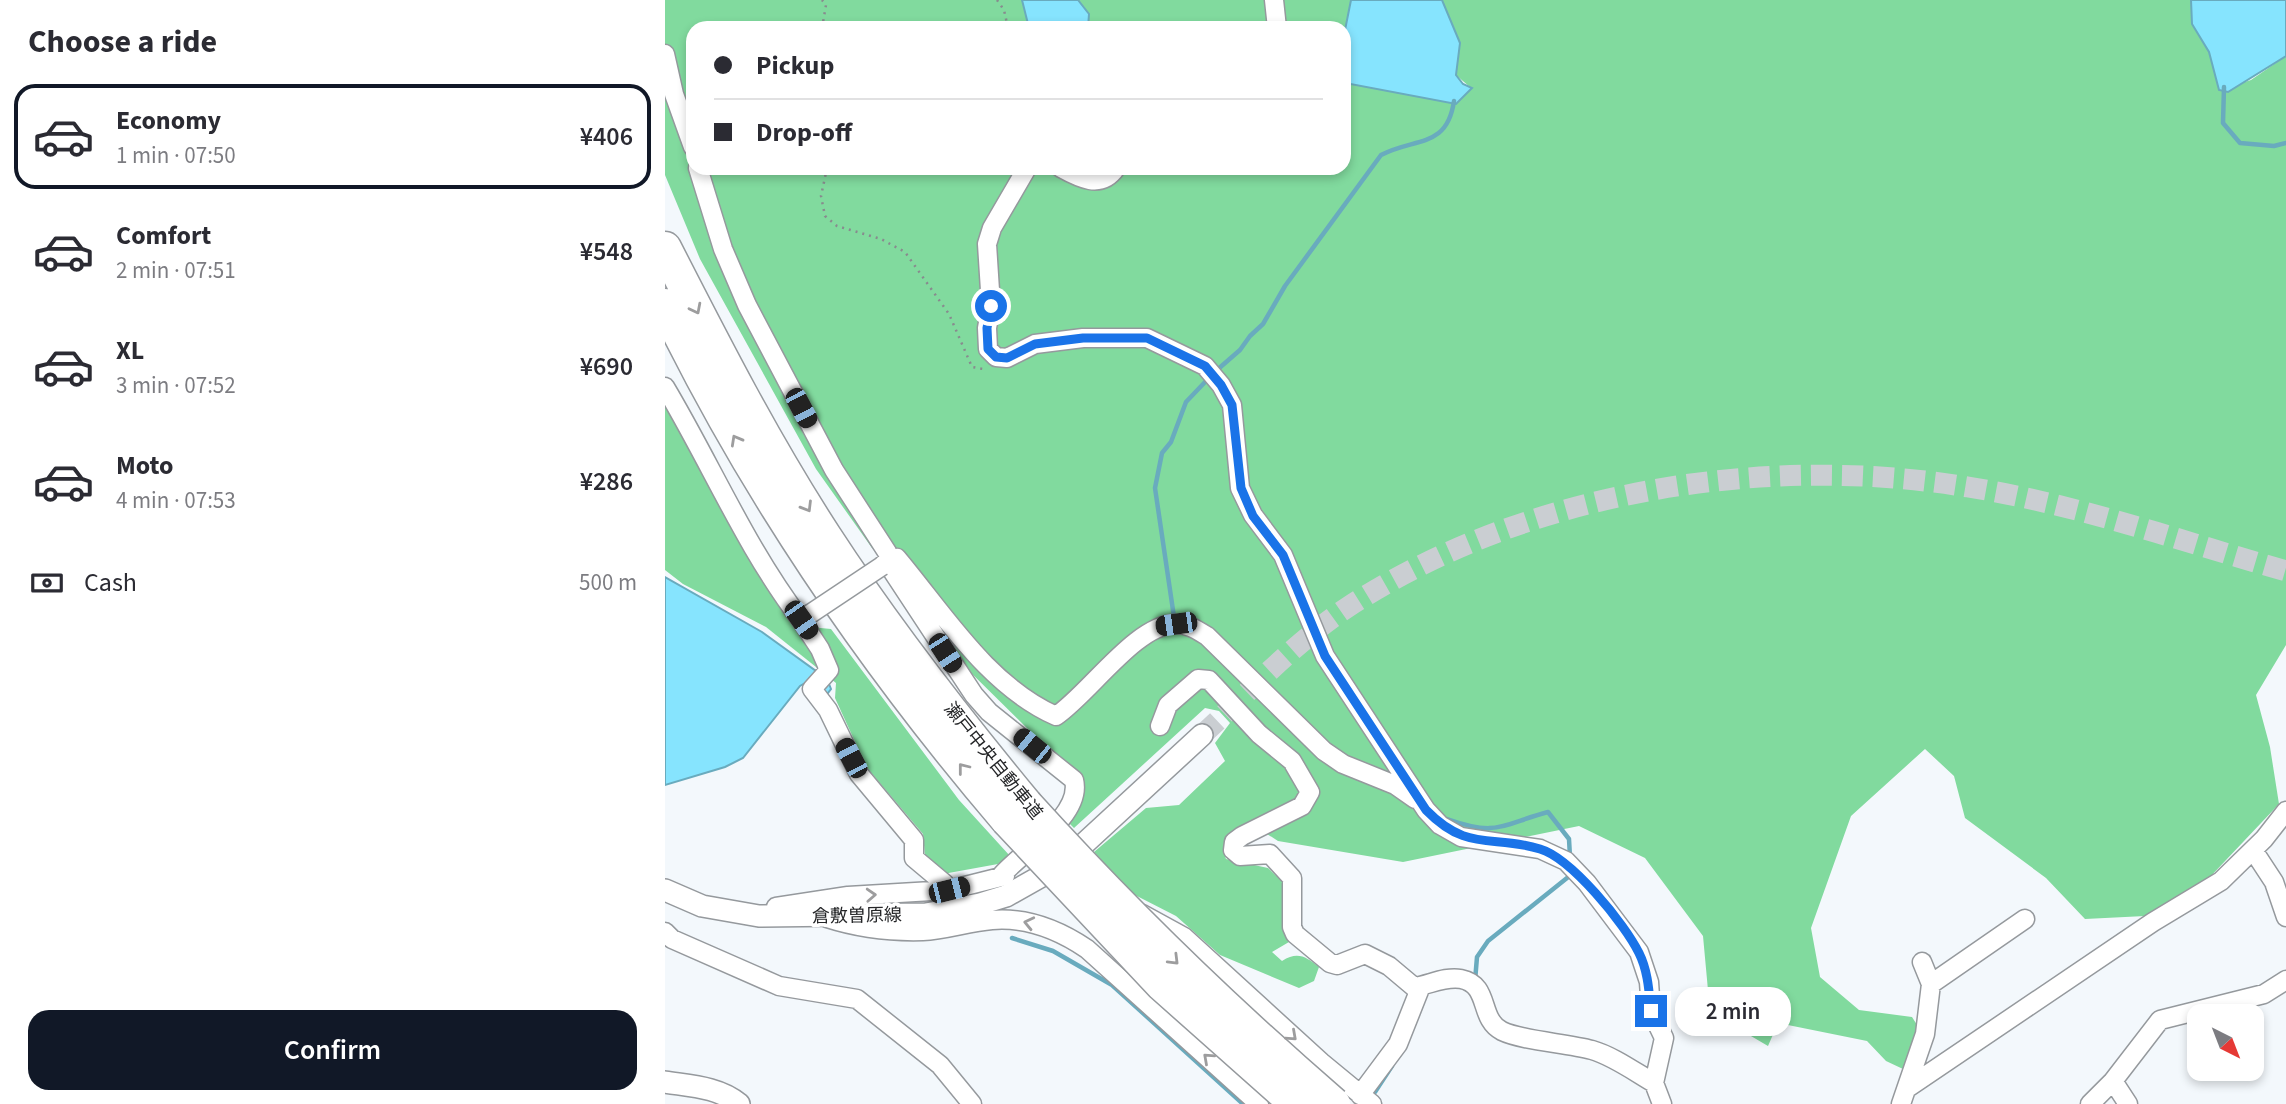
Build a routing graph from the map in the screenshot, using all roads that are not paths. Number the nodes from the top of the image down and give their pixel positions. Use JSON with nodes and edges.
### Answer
{"nodes":[{"id":1,"x":1274,"y":0,"type":"edge"},
{"id":2,"x":1276,"y":21,"type":"edge"},
{"id":3,"x":665,"y":54,"type":"edge"},
{"id":4,"x":686,"y":124,"type":"edge"},
{"id":5,"x":700,"y":175,"type":"edge"},
{"id":6,"x":1023,"y":175,"type":"edge"},
{"id":7,"x":1073,"y":175,"type":"edge"},
{"id":8,"x":1107,"y":175,"type":"edge"},
{"id":9,"x":665,"y":248,"type":"edge"},
{"id":10,"x":665,"y":305,"type":"edge"},
{"id":11,"x":665,"y":387,"type":"edge"},
{"id":12,"x":886,"y":563,"type":"junction"},
{"id":13,"x":805,"y":617,"type":"junction"},
{"id":14,"x":1160,"y":726,"type":"dead end"},
{"id":15,"x":1202,"y":735,"type":"tunnel mouth"},
{"id":16,"x":1421,"y":802,"type":"junction"},
{"id":17,"x":2286,"y":811,"type":"edge"},
{"id":18,"x":1017,"y":812,"type":"junction"},
{"id":19,"x":2253,"y":850,"type":"junction"},
{"id":20,"x":2280,"y":880,"type":"edge"},
{"id":21,"x":1053,"y":884,"type":"dead end"},
{"id":22,"x":665,"y":890,"type":"edge"},
{"id":23,"x":946,"y":890,"type":"junction"},
{"id":24,"x":731,"y":911,"type":"junction"},
{"id":25,"x":824,"y":917,"type":"junction"},
{"id":26,"x":2286,"y":917,"type":"edge"},
{"id":27,"x":2025,"y":919,"type":"dead end"},
{"id":28,"x":665,"y":932,"type":"edge"},
{"id":29,"x":1922,"y":962,"type":"dead end"},
{"id":30,"x":2286,"y":980,"type":"edge"},
{"id":31,"x":1931,"y":984,"type":"junction"},
{"id":32,"x":1420,"y":986,"type":"junction"},
{"id":33,"x":2113,"y":1081,"type":"junction"},
{"id":34,"x":665,"y":1082,"type":"edge"},
{"id":35,"x":1654,"y":1083,"type":"junction"},
{"id":36,"x":1904,"y":1097,"type":"edge"},
{"id":37,"x":1355,"y":1101,"type":"edge"},
{"id":38,"x":739,"y":1104,"type":"edge"},
{"id":39,"x":972,"y":1104,"type":"edge"},
{"id":40,"x":1259,"y":1104,"type":"edge"},
{"id":41,"x":1296,"y":1104,"type":"edge"},
{"id":42,"x":1662,"y":1104,"type":"edge"},
{"id":43,"x":2090,"y":1104,"type":"edge"},
{"id":44,"x":2128,"y":1104,"type":"edge"}],
"edges":[{"from":1,"to":2,"type":"street"},
{"from":3,"to":4,"type":"street"},
{"from":5,"to":12,"type":"street"},
{"from":6,"to":16,"type":"street"},
{"from":7,"to":8,"type":"street"},
{"from":9,"to":18,"type":"highway","name":"瀬戸中央自動車道","one_way":true},
{"from":18,"to":10,"type":"highway","name":"瀬戸中央自動車道","one_way":true},
{"from":11,"to":13,"type":"street"},
{"from":12,"to":13,"type":"street","bridge":true},
{"from":12,"to":16,"type":"street"},
{"from":12,"to":23,"type":"street"},
{"from":13,"to":23,"type":"street"},
{"from":14,"to":32,"type":"street"},
{"from":15,"to":25,"type":"street","name":"倉敷曽原線"},
{"from":16,"to":35,"type":"street"},
{"from":17,"to":19,"type":"street"},
{"from":18,"to":37,"type":"highway","name":"瀬戸中央自動車道","one_way":true,"bridge":true},
{"from":18,"to":41,"type":"highway","name":"瀬戸中央自動車道","bridge":true},
{"from":19,"to":20,"type":"street"},
{"from":19,"to":36,"type":"street"},
{"from":20,"to":26,"type":"street"},
{"from":21,"to":37,"type":"street","one_way":true},
{"from":22,"to":24,"type":"street","name":"倉敷曽原線"},
{"from":24,"to":23,"type":"street","one_way":true},
{"from":24,"to":25,"type":"street","name":"倉敷曽原線"},
{"from":40,"to":25,"type":"street","one_way":true},
{"from":27,"to":31,"type":"street"},
{"from":28,"to":39,"type":"street"},
{"from":29,"to":31,"type":"street"},
{"from":30,"to":33,"type":"street"},
{"from":31,"to":36,"type":"street"},
{"from":32,"to":35,"type":"street"},
{"from":32,"to":37,"type":"street"},
{"from":33,"to":43,"type":"street"},
{"from":33,"to":44,"type":"street"},
{"from":34,"to":38,"type":"street"},
{"from":35,"to":42,"type":"street"}]}
